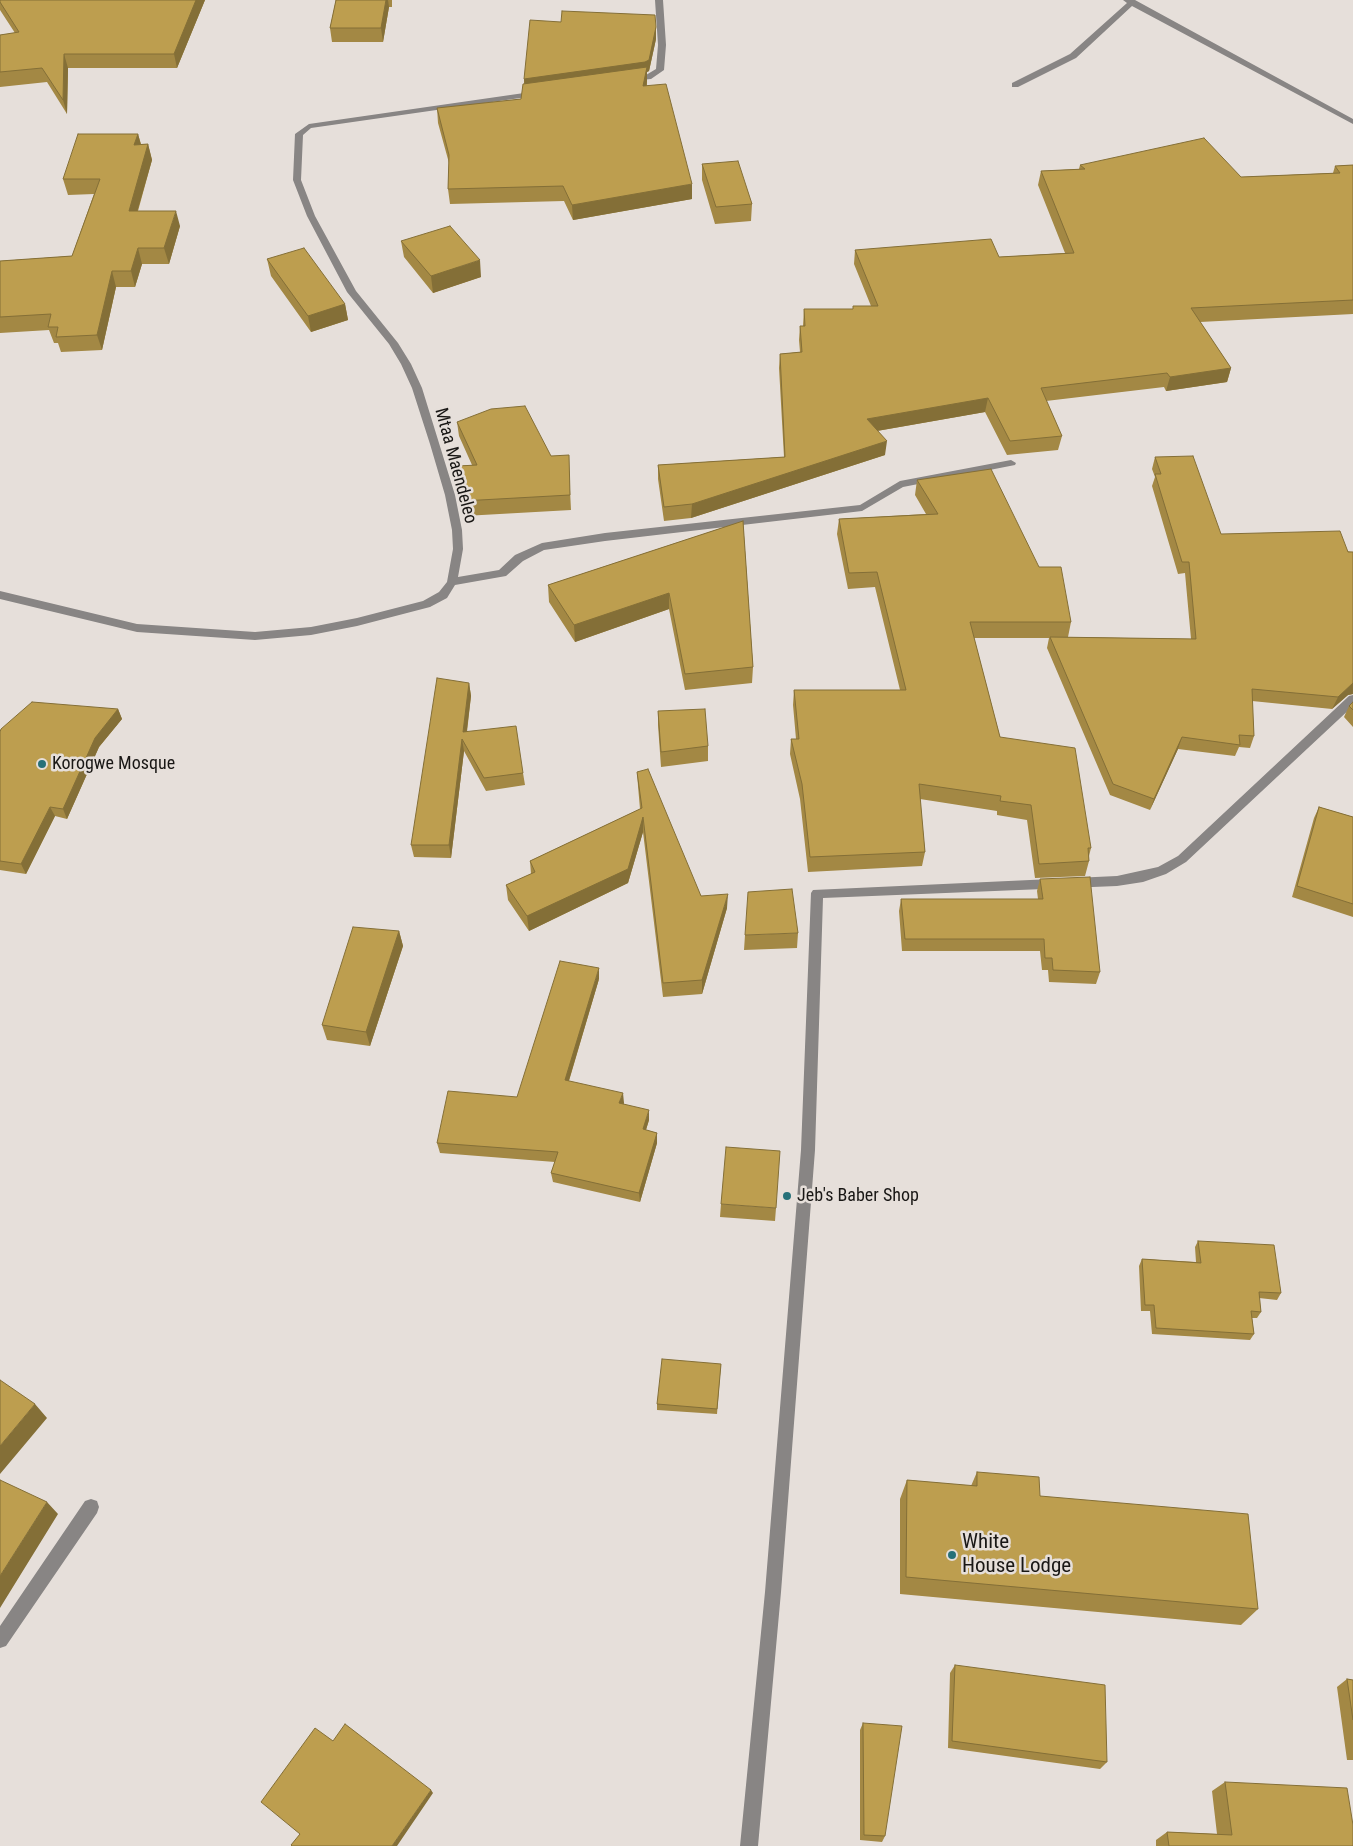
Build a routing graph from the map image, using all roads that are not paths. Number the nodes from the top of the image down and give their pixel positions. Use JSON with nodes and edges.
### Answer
{"nodes":[{"id":1,"x":659,"y":0,"type":"edge"},
{"id":2,"x":1129,"y":1,"type":"edge"},
{"id":3,"x":619,"y":81,"type":"edge"},
{"id":4,"x":1015,"y":85,"type":"dead end"},
{"id":5,"x":552,"y":91,"type":"edge"},
{"id":6,"x":1353,"y":122,"type":"edge"},
{"id":7,"x":1011,"y":463,"type":"dead end"},
{"id":8,"x":452,"y":582,"type":"junction"},
{"id":9,"x":0,"y":595,"type":"edge"},
{"id":10,"x":1353,"y":699,"type":"edge"},
{"id":11,"x":92,"y":1508,"type":"dead end"},
{"id":12,"x":0,"y":1640,"type":"edge"},
{"id":13,"x":749,"y":1846,"type":"edge"}],
"edges":[{"from":1,"to":3,"type":"street"},
{"from":2,"to":4,"type":"street"},
{"from":2,"to":6,"type":"street"},
{"from":5,"to":8,"type":"street","name":"Mtaa Maendeleo"},
{"from":7,"to":8,"type":"street"},
{"from":8,"to":9,"type":"street"},
{"from":10,"to":13,"type":"street"},
{"from":11,"to":12,"type":"street"}]}
